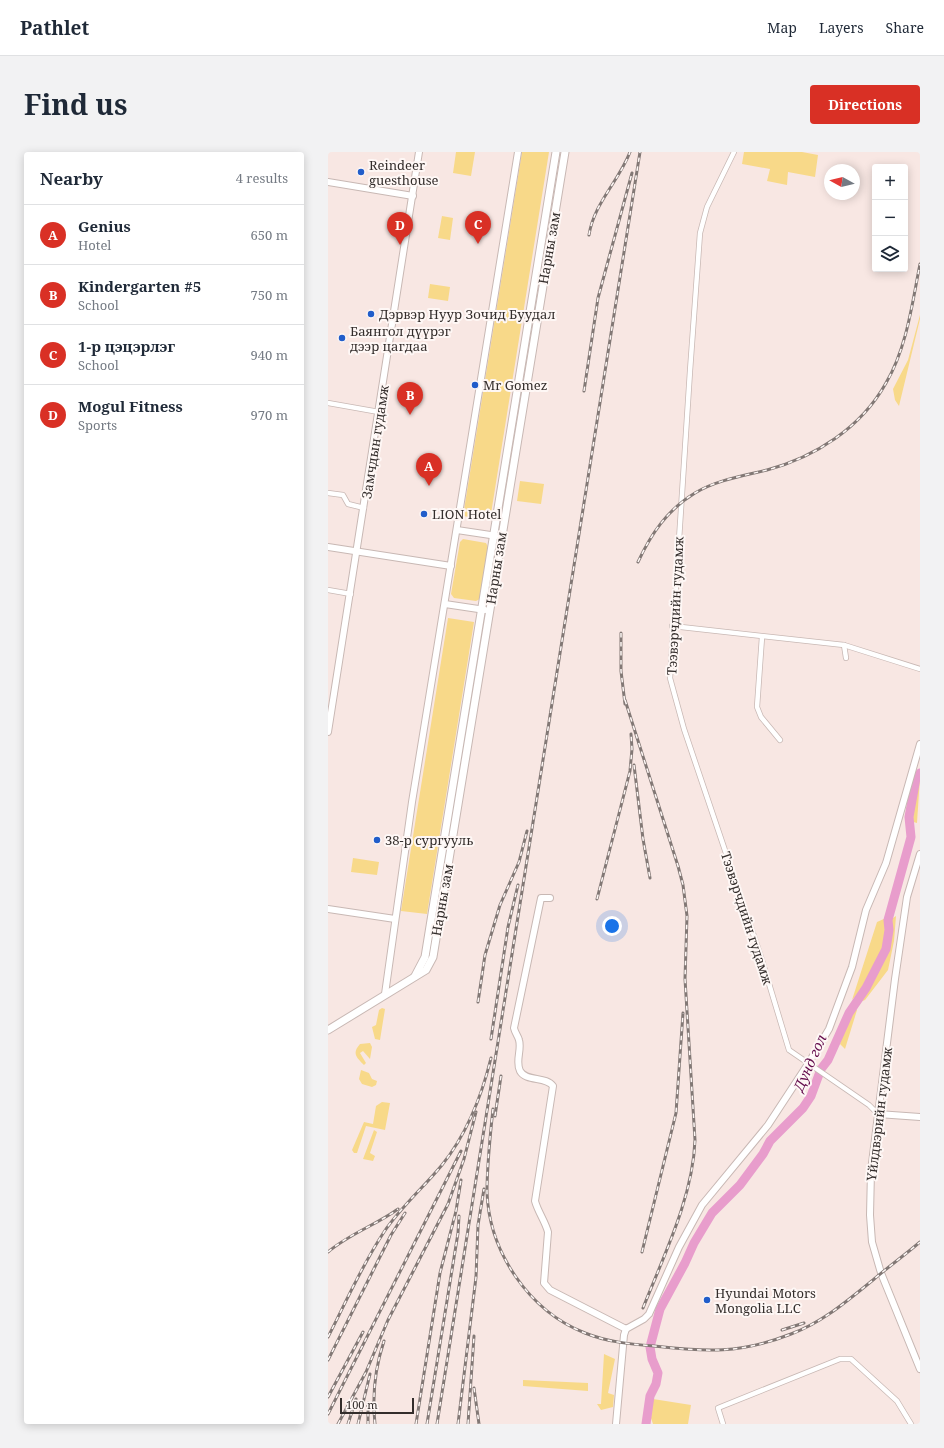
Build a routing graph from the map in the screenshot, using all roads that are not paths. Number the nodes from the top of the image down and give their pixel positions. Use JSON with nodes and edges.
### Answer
{"nodes":[{"id":1,"x":419,"y":152,"type":"edge"},
{"id":2,"x":518,"y":152,"type":"edge"},
{"id":3,"x":556,"y":152,"type":"edge"},
{"id":4,"x":565,"y":152,"type":"edge"},
{"id":5,"x":734,"y":152,"type":"edge"},
{"id":6,"x":328,"y":182,"type":"edge"},
{"id":7,"x":413,"y":196,"type":"junction"},
{"id":8,"x":328,"y":403,"type":"edge"},
{"id":9,"x":379,"y":412,"type":"junction"},
{"id":10,"x":328,"y":493,"type":"edge"},
{"id":11,"x":364,"y":508,"type":"junction"},
{"id":12,"x":457,"y":530,"type":"junction"},
{"id":13,"x":497,"y":536,"type":"junction"},
{"id":14,"x":328,"y":547,"type":"edge"},
{"id":15,"x":358,"y":552,"type":"junction"},
{"id":16,"x":451,"y":566,"type":"junction"},
{"id":17,"x":328,"y":590,"type":"edge"},
{"id":18,"x":351,"y":594,"type":"junction"},
{"id":19,"x":445,"y":604,"type":"junction"},
{"id":20,"x":486,"y":610,"type":"junction"},
{"id":21,"x":672,"y":626,"type":"junction"},
{"id":22,"x":762,"y":637,"type":"junction"},
{"id":23,"x":844,"y":645,"type":"junction"},
{"id":24,"x":846,"y":658,"type":"dead end"},
{"id":25,"x":920,"y":669,"type":"edge"},
{"id":26,"x":328,"y":732,"type":"edge"},
{"id":27,"x":780,"y":740,"type":"dead end"},
{"id":28,"x":920,"y":744,"type":"edge"},
{"id":29,"x":920,"y":854,"type":"edge"},
{"id":30,"x":550,"y":898,"type":"dead end"},
{"id":31,"x":328,"y":909,"type":"edge"},
{"id":32,"x":396,"y":919,"type":"junction"},
{"id":33,"x":385,"y":994,"type":"junction"},
{"id":34,"x":328,"y":1030,"type":"edge"},
{"id":35,"x":810,"y":1066,"type":"junction"},
{"id":36,"x":878,"y":1114,"type":"junction"},
{"id":37,"x":920,"y":1117,"type":"edge"},
{"id":38,"x":626,"y":1330,"type":"junction"},
{"id":39,"x":920,"y":1369,"type":"edge"},
{"id":40,"x":616,"y":1424,"type":"edge"},
{"id":41,"x":724,"y":1424,"type":"edge"},
{"id":42,"x":912,"y":1424,"type":"edge"}],
"edges":[{"from":1,"to":7,"type":"street","name":"Замчдын гудамж"},
{"from":2,"to":12,"type":"street"},
{"from":3,"to":13,"type":"main road","name":"Нарны зам"},
{"from":4,"to":13,"type":"main road","name":"Нарны зам"},
{"from":5,"to":21,"type":"street","name":"Тээвэрчдийн гудамж"},
{"from":6,"to":7,"type":"street"},
{"from":7,"to":9,"type":"street","name":"Замчдын гудамж"},
{"from":8,"to":9,"type":"street"},
{"from":9,"to":11,"type":"street","name":"Замчдын гудамж"},
{"from":10,"to":11,"type":"street"},
{"from":11,"to":15,"type":"street","name":"Замчдын гудамж"},
{"from":12,"to":13,"type":"street"},
{"from":12,"to":16,"type":"street"},
{"from":13,"to":20,"type":"main road","name":"Нарны зам"},
{"from":14,"to":15,"type":"street"},
{"from":15,"to":16,"type":"street"},
{"from":15,"to":18,"type":"street","name":"Замчдын гудамж"},
{"from":16,"to":19,"type":"street"},
{"from":17,"to":18,"type":"street"},
{"from":18,"to":26,"type":"street","name":"Замчдын гудамж"},
{"from":19,"to":20,"type":"street"},
{"from":19,"to":32,"type":"street"},
{"from":20,"to":33,"type":"main road","name":"Нарны зам"},
{"from":21,"to":22,"type":"street"},
{"from":21,"to":35,"type":"street","name":"Тээвэрчдийн гудамж"},
{"from":22,"to":23,"type":"street"},
{"from":22,"to":27,"type":"street"},
{"from":23,"to":24,"type":"street"},
{"from":23,"to":25,"type":"street"},
{"from":28,"to":35,"type":"street"},
{"from":29,"to":36,"type":"street","name":"Yйлдвэрийн гудамж"},
{"from":30,"to":38,"type":"street"},
{"from":31,"to":32,"type":"street"},
{"from":32,"to":33,"type":"street"},
{"from":33,"to":34,"type":"main road","name":"Нарны зам"},
{"from":35,"to":36,"type":"street","name":"Тээвэрчдийн гудамж"},
{"from":35,"to":38,"type":"street"},
{"from":36,"to":37,"type":"street"},
{"from":36,"to":39,"type":"street","name":"Yйлдвэрийн гудамж"},
{"from":38,"to":40,"type":"street"},
{"from":41,"to":42,"type":"street"}]}
